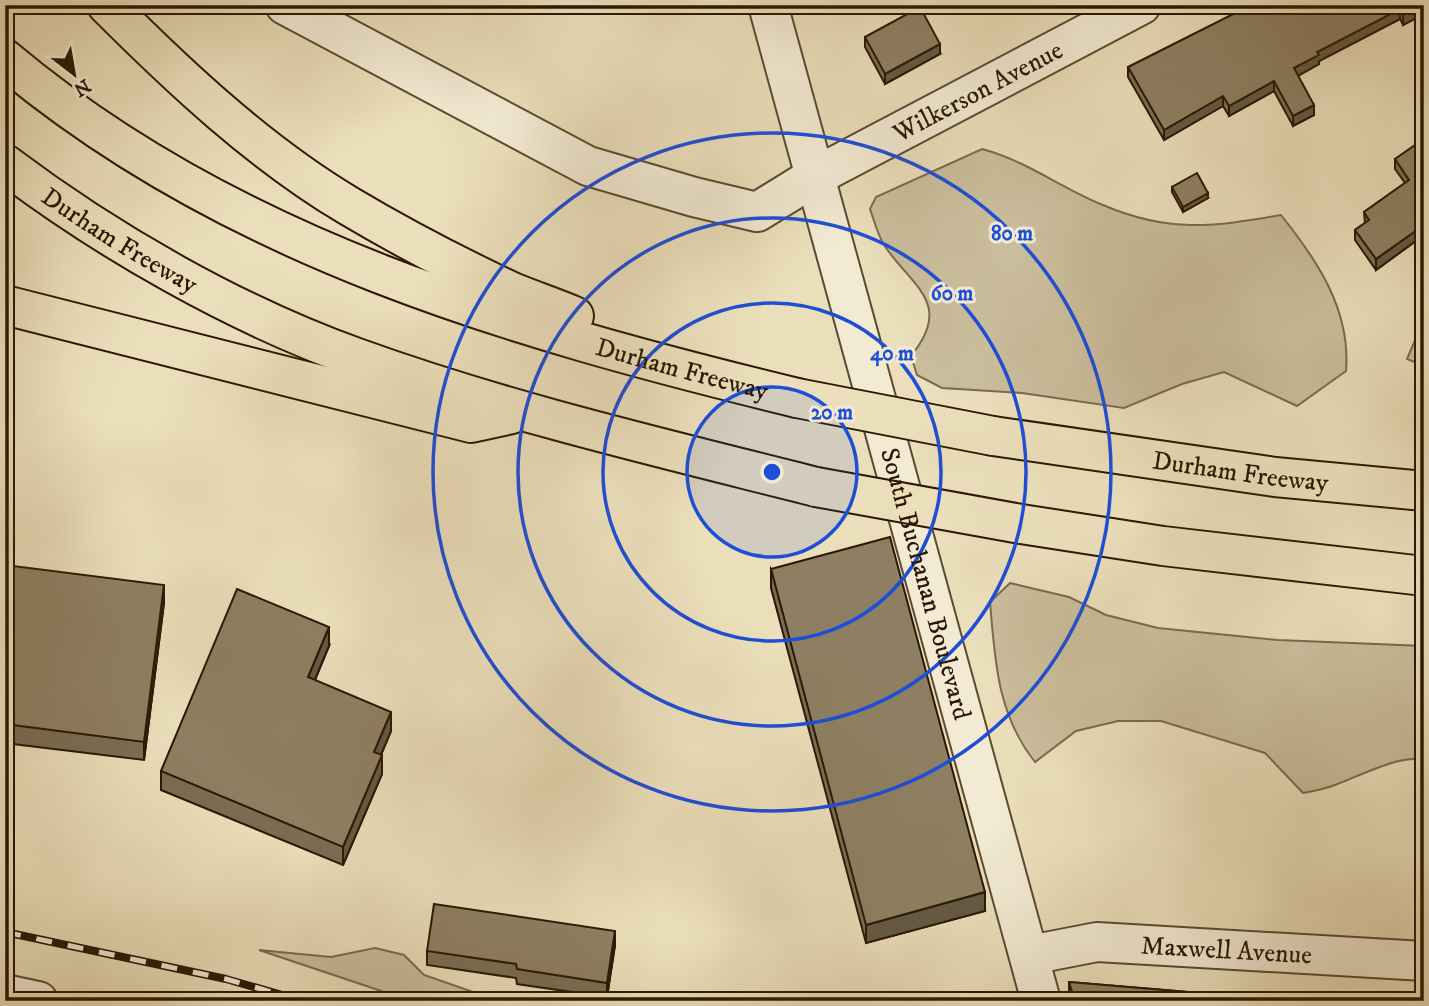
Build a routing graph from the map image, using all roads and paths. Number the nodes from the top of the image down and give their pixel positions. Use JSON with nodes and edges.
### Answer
{"nodes":[{"id":1,"x":107,"y":5,"type":"edge"},
{"id":2,"x":285,"y":5,"type":"edge"},
{"id":3,"x":768,"y":5,"type":"edge"},
{"id":4,"x":1141,"y":5,"type":"edge"},
{"id":5,"x":5,"y":59,"type":"edge"},
{"id":6,"x":5,"y":164,"type":"edge"},
{"id":7,"x":814,"y":177,"type":"junction"},
{"id":8,"x":5,"y":306,"type":"edge"},
{"id":9,"x":641,"y":358,"type":"junction"},
{"id":10,"x":521,"y":412,"type":"junction"},
{"id":11,"x":1424,"y":491,"type":"edge"},
{"id":12,"x":1424,"y":576,"type":"edge"},
{"id":13,"x":1030,"y":954,"type":"junction"},
{"id":14,"x":1424,"y":961,"type":"edge"},
{"id":15,"x":5,"y":994,"type":"edge"},
{"id":16,"x":38,"y":1001,"type":"edge"},
{"id":17,"x":1041,"y":1001,"type":"edge"}],
"edges":[{"from":1,"to":9,"type":"highway"},
{"from":2,"to":7,"type":"street","name":"Wilkerson Avenue"},
{"from":3,"to":7,"type":"street","name":"South Buchanan Boulevard"},
{"from":4,"to":7,"type":"street","name":"Wilkerson Avenue"},
{"from":5,"to":9,"type":"highway","name":"Durham Freeway"},
{"from":6,"to":10,"type":"highway","name":"Durham Freeway"},
{"from":7,"to":13,"type":"street","name":"South Buchanan Boulevard"},
{"from":8,"to":10,"type":"highway"},
{"from":9,"to":11,"type":"highway","name":"Durham Freeway","bridge":true},
{"from":10,"to":12,"type":"highway","name":"Durham Freeway","bridge":true},
{"from":13,"to":14,"type":"street","name":"Maxwell Avenue"},
{"from":13,"to":17,"type":"street","name":"South Buchanan Boulevard"},
{"from":15,"to":16,"type":"street"}]}
